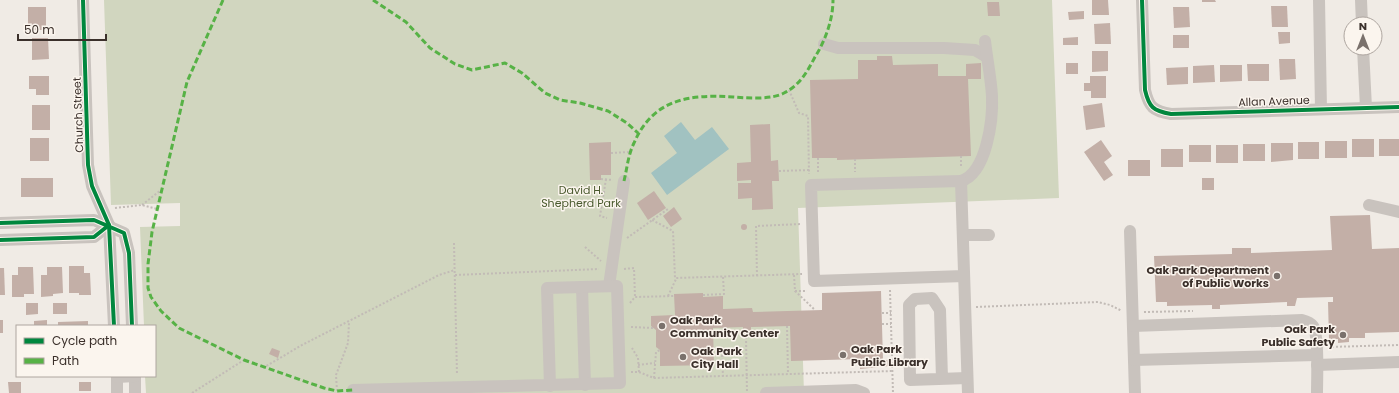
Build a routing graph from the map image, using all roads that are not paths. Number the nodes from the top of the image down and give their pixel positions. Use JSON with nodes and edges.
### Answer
{"nodes":[{"id":1,"x":83,"y":0,"type":"edge"},
{"id":2,"x":1142,"y":0,"type":"edge"},
{"id":3,"x":1319,"y":0,"type":"edge"},
{"id":4,"x":1361,"y":0,"type":"edge"},
{"id":5,"x":1362,"y":16,"type":"edge"},
{"id":6,"x":985,"y":41,"type":"dead end"},
{"id":7,"x":824,"y":44,"type":"dead end"},
{"id":8,"x":1363,"y":56,"type":"edge"},
{"id":9,"x":987,"y":57,"type":"junction"},
{"id":10,"x":1399,"y":106,"type":"edge"},
{"id":11,"x":1366,"y":108,"type":"junction"},
{"id":12,"x":1322,"y":109,"type":"junction"},
{"id":13,"x":624,"y":181,"type":"dead end"},
{"id":14,"x":961,"y":181,"type":"junction"},
{"id":15,"x":1369,"y":205,"type":"dead end"},
{"id":16,"x":1399,"y":212,"type":"edge"},
{"id":17,"x":0,"y":222,"type":"edge"},
{"id":18,"x":109,"y":225,"type":"junction"},
{"id":19,"x":1130,"y":231,"type":"dead end"},
{"id":20,"x":989,"y":235,"type":"dead end"},
{"id":21,"x":963,"y":236,"type":"junction"},
{"id":22,"x":0,"y":240,"type":"edge"},
{"id":23,"x":964,"y":276,"type":"junction"},
{"id":24,"x":609,"y":286,"type":"junction"},
{"id":25,"x":582,"y":287,"type":"junction"},
{"id":26,"x":114,"y":309,"type":"junction"},
{"id":27,"x":131,"y":309,"type":"junction"},
{"id":28,"x":114,"y":325,"type":"edge"},
{"id":29,"x":132,"y":325,"type":"edge"},
{"id":30,"x":1133,"y":326,"type":"junction"},
{"id":31,"x":1134,"y":360,"type":"junction"},
{"id":32,"x":1316,"y":360,"type":"junction"},
{"id":33,"x":1399,"y":362,"type":"edge"},
{"id":34,"x":117,"y":377,"type":"edge"},
{"id":35,"x":135,"y":377,"type":"edge"},
{"id":36,"x":967,"y":378,"type":"junction"},
{"id":37,"x":942,"y":379,"type":"junction"},
{"id":38,"x":585,"y":385,"type":"junction"},
{"id":39,"x":550,"y":386,"type":"junction"},
{"id":40,"x":523,"y":389,"type":"edge"},
{"id":41,"x":118,"y":393,"type":"edge"},
{"id":42,"x":135,"y":393,"type":"edge"},
{"id":43,"x":353,"y":393,"type":"edge"},
{"id":44,"x":766,"y":393,"type":"edge"},
{"id":45,"x":864,"y":393,"type":"edge"},
{"id":46,"x":968,"y":393,"type":"edge"},
{"id":47,"x":1135,"y":393,"type":"edge"},
{"id":48,"x":1317,"y":393,"type":"edge"}],
"edges":[{"from":1,"to":18,"type":"street","name":"Church Street"},
{"from":2,"to":12,"type":"street","name":"Allan Avenue"},
{"from":3,"to":12,"type":"street"},
{"from":4,"to":5,"type":"street"},
{"from":6,"to":9,"type":"street"},
{"from":7,"to":9,"type":"street"},
{"from":8,"to":11,"type":"street"},
{"from":9,"to":14,"type":"street"},
{"from":10,"to":11,"type":"street","name":"Allan Avenue"},
{"from":11,"to":12,"type":"street","name":"Allan Avenue"},
{"from":13,"to":24,"type":"street"},
{"from":14,"to":21,"type":"street"},
{"from":14,"to":23,"type":"street"},
{"from":15,"to":16,"type":"street"},
{"from":17,"to":18,"type":"street"},
{"from":18,"to":22,"type":"street"},
{"from":18,"to":26,"type":"street","name":"Church Street"},
{"from":18,"to":27,"type":"street"},
{"from":19,"to":30,"type":"street"},
{"from":20,"to":21,"type":"street"},
{"from":21,"to":23,"type":"street"},
{"from":23,"to":36,"type":"street"},
{"from":24,"to":25,"type":"street"},
{"from":24,"to":38,"type":"street"},
{"from":25,"to":38,"type":"street"},
{"from":25,"to":39,"type":"street"},
{"from":26,"to":27,"type":"street"},
{"from":26,"to":28,"type":"street","name":"Church Street"},
{"from":27,"to":29,"type":"street"},
{"from":30,"to":31,"type":"street"},
{"from":30,"to":32,"type":"street"},
{"from":31,"to":32,"type":"street"},
{"from":31,"to":47,"type":"street"},
{"from":32,"to":33,"type":"street"},
{"from":32,"to":48,"type":"street"},
{"from":34,"to":41,"type":"street"},
{"from":35,"to":42,"type":"street"},
{"from":36,"to":37,"type":"street"},
{"from":36,"to":46,"type":"street"},
{"from":37,"to":37,"type":"street"},
{"from":38,"to":39,"type":"street"},
{"from":39,"to":40,"type":"street"},
{"from":40,"to":43,"type":"street"},
{"from":44,"to":45,"type":"street"}]}
